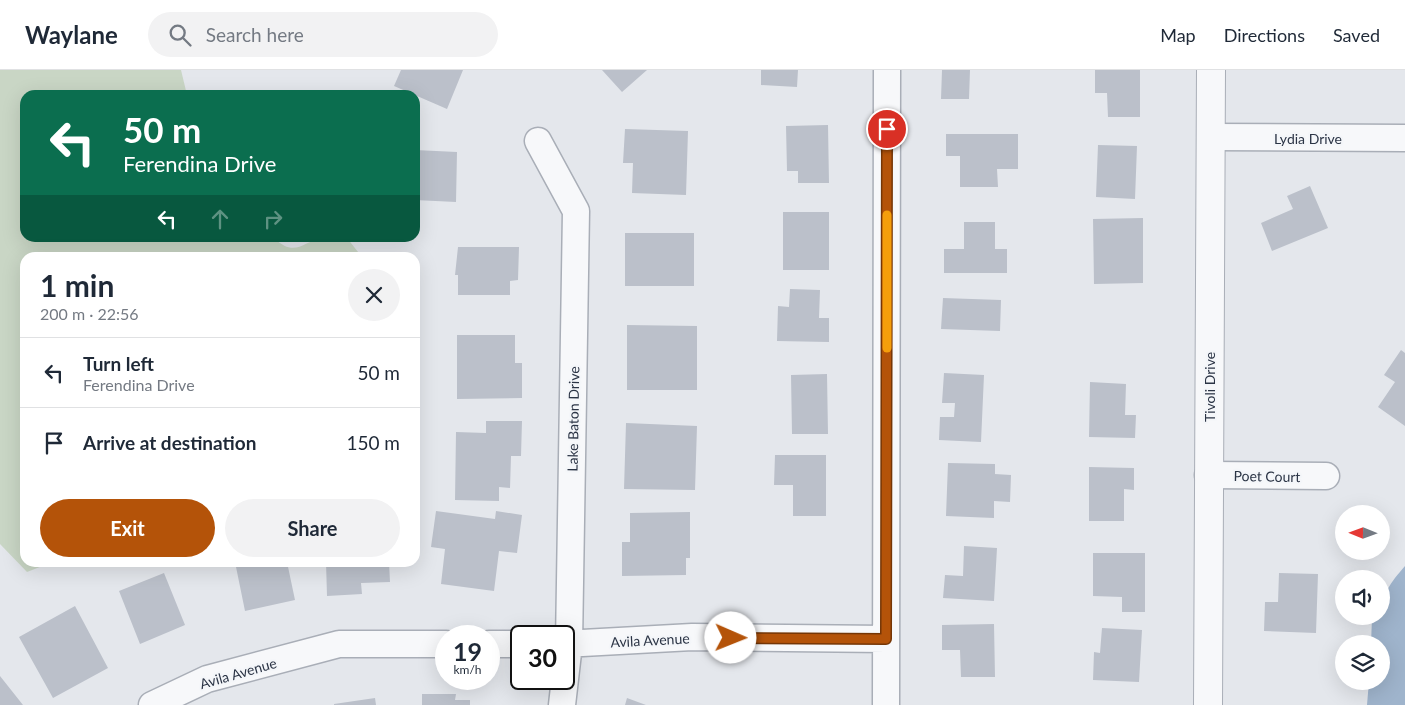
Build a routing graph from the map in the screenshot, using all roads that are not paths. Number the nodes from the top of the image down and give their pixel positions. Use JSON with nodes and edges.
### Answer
{"nodes":[{"id":1,"x":887,"y":70,"type":"edge"},
{"id":2,"x":1211,"y":70,"type":"edge"},
{"id":3,"x":1211,"y":137,"type":"junction"},
{"id":4,"x":1405,"y":138,"type":"edge"},
{"id":5,"x":538,"y":142,"type":"dead end"},
{"id":6,"x":1208,"y":475,"type":"junction"},
{"id":7,"x":1326,"y":476,"type":"dead end"},
{"id":8,"x":567,"y":625,"type":"edge"},
{"id":9,"x":886,"y":639,"type":"junction"},
{"id":10,"x":435,"y":644,"type":"edge"},
{"id":11,"x":575,"y":644,"type":"edge"},
{"id":12,"x":563,"y":690,"type":"edge"},
{"id":13,"x":152,"y":705,"type":"edge"},
{"id":14,"x":562,"y":705,"type":"edge"},
{"id":15,"x":886,"y":705,"type":"edge"},
{"id":16,"x":1208,"y":705,"type":"edge"}],
"edges":[{"from":1,"to":9,"type":"street"},
{"from":2,"to":3,"type":"street","name":"Tivoli Drive"},
{"from":3,"to":4,"type":"street","name":"Lydia Drive"},
{"from":3,"to":6,"type":"street","name":"Tivoli Drive"},
{"from":5,"to":8,"type":"street","name":"Lake Baton Drive"},
{"from":6,"to":7,"type":"street","name":"Poet Court"},
{"from":6,"to":16,"type":"street","name":"Tivoli Drive"},
{"from":9,"to":11,"type":"street","name":"Avila Avenue"},
{"from":9,"to":15,"type":"street"},
{"from":10,"to":13,"type":"street","name":"Avila Avenue"},
{"from":12,"to":14,"type":"street","name":"Lake Baton Drive"}]}
